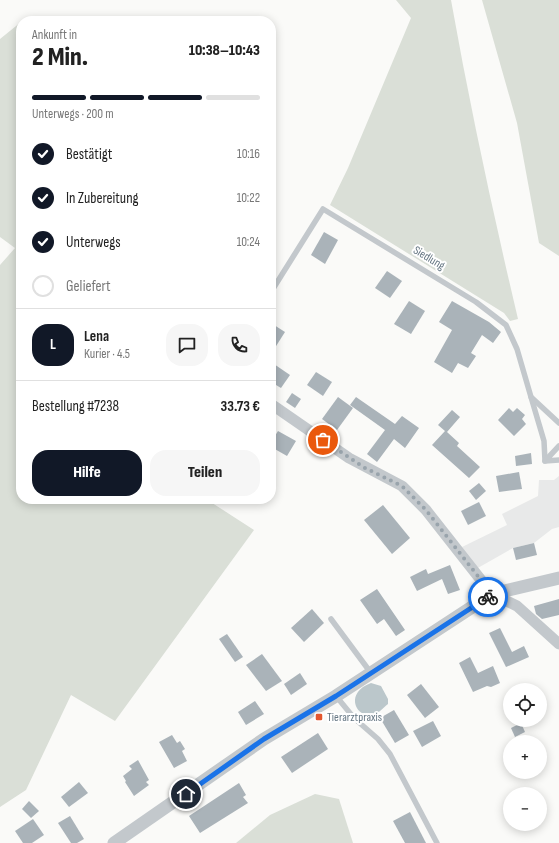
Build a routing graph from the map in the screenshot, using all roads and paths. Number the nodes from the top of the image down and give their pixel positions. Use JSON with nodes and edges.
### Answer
{"nodes":[{"id":1,"x":276,"y":284,"type":"edge"},
{"id":2,"x":531,"y":397,"type":"junction"},
{"id":3,"x":276,"y":407,"type":"edge"},
{"id":4,"x":559,"y":423,"type":"edge"},
{"id":5,"x":559,"y":446,"type":"edge"},
{"id":6,"x":559,"y":460,"type":"edge"},
{"id":7,"x":545,"y":461,"type":"junction"},
{"id":8,"x":559,"y":578,"type":"edge"},
{"id":9,"x":492,"y":594,"type":"junction"},
{"id":10,"x":331,"y":619,"type":"dead end"},
{"id":11,"x":559,"y":644,"type":"edge"},
{"id":12,"x":371,"y":674,"type":"junction"},
{"id":13,"x":336,"y":696,"type":"junction"},
{"id":14,"x":114,"y":843,"type":"edge"},
{"id":15,"x":437,"y":843,"type":"edge"}],
"edges":[{"from":1,"to":2,"type":"lane","name":"Siedlung"},
{"from":2,"to":4,"type":"lane"},
{"from":2,"to":7,"type":"lane"},
{"from":3,"to":9,"type":"street"},
{"from":5,"to":7,"type":"lane"},
{"from":6,"to":7,"type":"lane"},
{"from":8,"to":9,"type":"street"},
{"from":9,"to":11,"type":"street"},
{"from":9,"to":12,"type":"street"},
{"from":10,"to":12,"type":"lane"},
{"from":12,"to":13,"type":"street"},
{"from":13,"to":14,"type":"street"},
{"from":13,"to":15,"type":"lane"}]}
